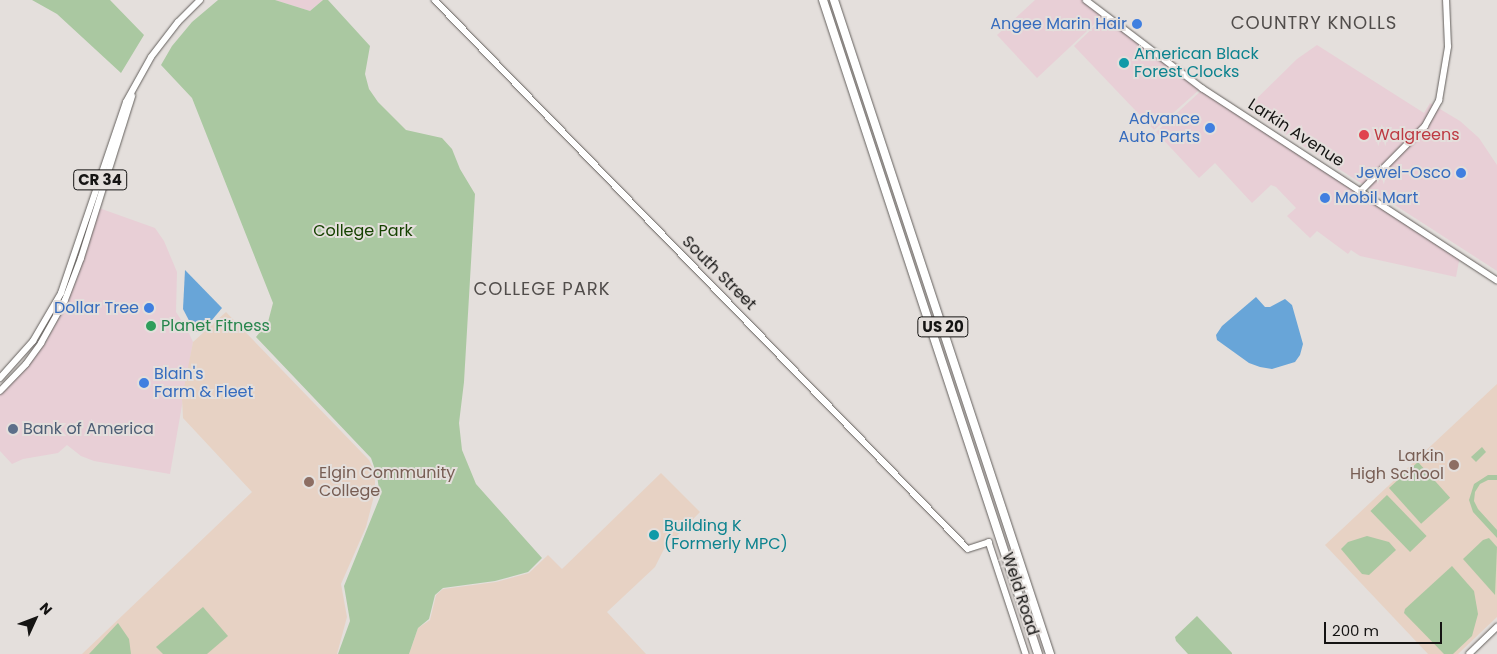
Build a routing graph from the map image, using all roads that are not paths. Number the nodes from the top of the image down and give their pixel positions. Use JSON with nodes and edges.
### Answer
{"nodes":[{"id":1,"x":200,"y":0,"type":"edge"},
{"id":2,"x":435,"y":0,"type":"edge"},
{"id":3,"x":822,"y":0,"type":"edge"},
{"id":4,"x":834,"y":0,"type":"edge"},
{"id":5,"x":1086,"y":0,"type":"edge"},
{"id":6,"x":1446,"y":0,"type":"edge"},
{"id":7,"x":133,"y":90,"type":"junction"},
{"id":8,"x":1361,"y":191,"type":"junction"},
{"id":9,"x":1497,"y":280,"type":"edge"},
{"id":10,"x":0,"y":378,"type":"edge"},
{"id":11,"x":0,"y":391,"type":"edge"},
{"id":12,"x":989,"y":542,"type":"joint"},
{"id":13,"x":1032,"y":596,"type":"junction"},
{"id":14,"x":1497,"y":627,"type":"edge"},
{"id":15,"x":1026,"y":654,"type":"edge"},
{"id":16,"x":1038,"y":654,"type":"edge"},
{"id":17,"x":1050,"y":654,"type":"edge"},
{"id":18,"x":1055,"y":654,"type":"edge"},
{"id":19,"x":1469,"y":654,"type":"edge"}],
"edges":[{"from":1,"to":7,"type":"main road","number":"CR 34"},
{"from":2,"to":12,"type":"street","name":"South Street"},
{"from":3,"to":16,"type":"highway","number":"US 20"},
{"from":4,"to":13,"type":"highway","number":"US 20"},
{"from":5,"to":8,"type":"street","name":"Larkin Avenue"},
{"from":6,"to":8,"type":"street"},
{"from":7,"to":10,"type":"main road","number":"CR 34"},
{"from":7,"to":11,"type":"main road","number":"CR 34"},
{"from":8,"to":9,"type":"street","name":"Larkin Avenue"},
{"from":12,"to":15,"type":"street","name":"Weld Road"},
{"from":13,"to":17,"type":"highway","number":"US 20"},
{"from":13,"to":18,"type":"highway"},
{"from":14,"to":19,"type":"street"}]}
